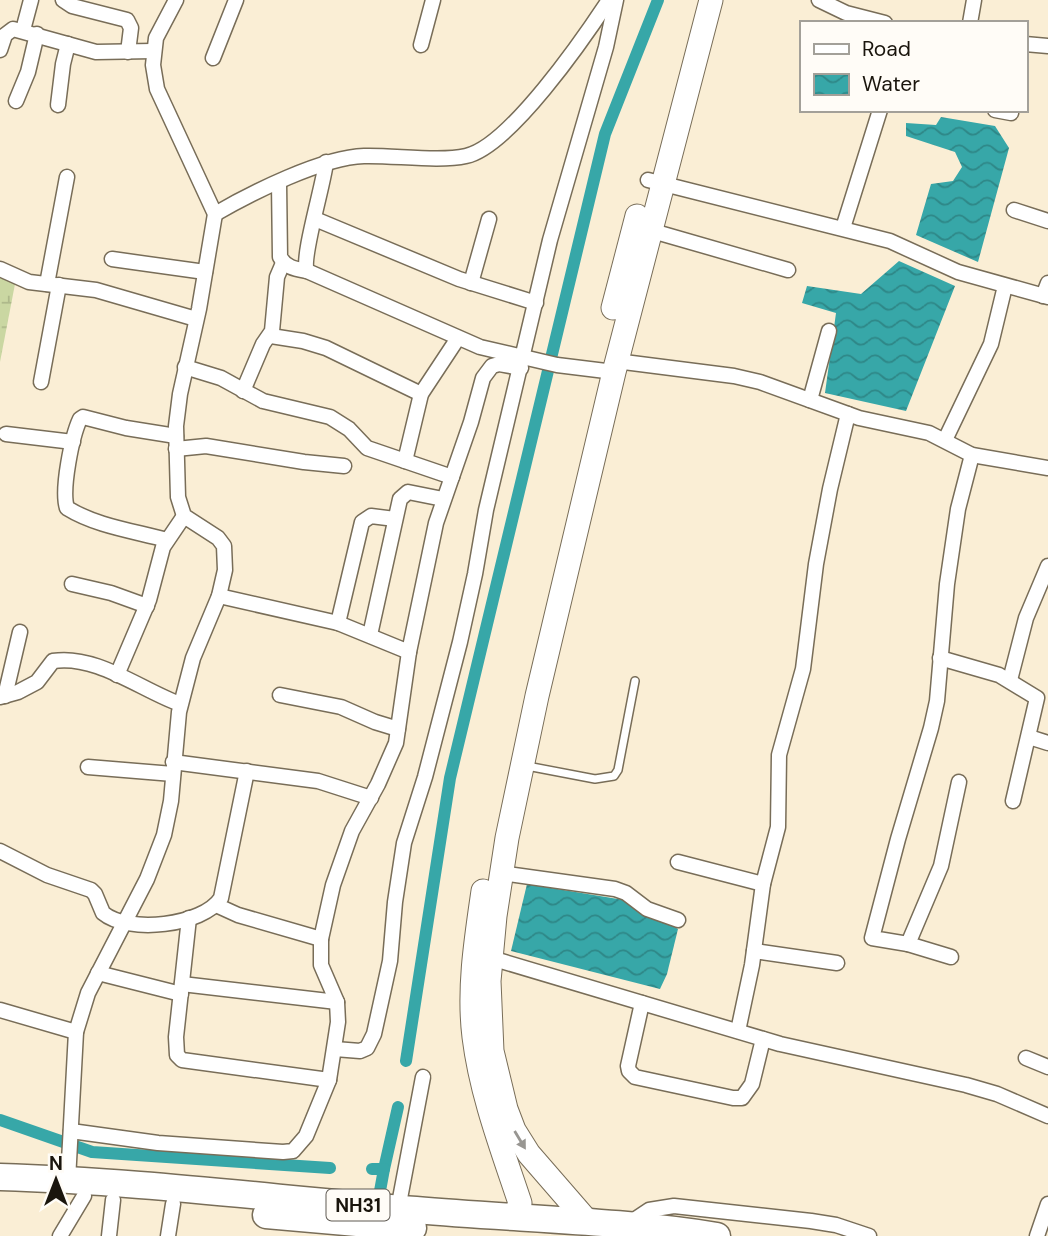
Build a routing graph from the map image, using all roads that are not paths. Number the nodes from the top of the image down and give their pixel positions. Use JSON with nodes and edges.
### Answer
{"nodes":[{"id":1,"x":31,"y":0,"type":"edge"},
{"id":2,"x":63,"y":0,"type":"edge"},
{"id":3,"x":176,"y":0,"type":"edge"},
{"id":4,"x":236,"y":0,"type":"edge"},
{"id":5,"x":433,"y":0,"type":"edge"},
{"id":6,"x":609,"y":0,"type":"edge"},
{"id":7,"x":616,"y":0,"type":"edge"},
{"id":8,"x":696,"y":0,"type":"edge"},
{"id":9,"x":711,"y":0,"type":"edge"},
{"id":10,"x":819,"y":0,"type":"edge"},
{"id":11,"x":974,"y":0,"type":"edge"},
{"id":12,"x":877,"y":21,"type":"edge"},
{"id":13,"x":970,"y":21,"type":"edge"},
{"id":14,"x":30,"y":32,"type":"junction"},
{"id":15,"x":68,"y":44,"type":"junction"},
{"id":16,"x":1027,"y":44,"type":"edge"},
{"id":17,"x":421,"y":45,"type":"dead end"},
{"id":18,"x":1048,"y":46,"type":"edge"},
{"id":19,"x":0,"y":50,"type":"edge"},
{"id":20,"x":153,"y":51,"type":"junction"},
{"id":21,"x":128,"y":52,"type":"junction"},
{"id":22,"x":213,"y":58,"type":"dead end"},
{"id":23,"x":16,"y":101,"type":"dead end"},
{"id":24,"x":58,"y":105,"type":"dead end"},
{"id":25,"x":879,"y":112,"type":"edge"},
{"id":26,"x":1006,"y":112,"type":"edge"},
{"id":27,"x":1011,"y":113,"type":"dead end"},
{"id":28,"x":326,"y":162,"type":"junction"},
{"id":29,"x":67,"y":177,"type":"dead end"},
{"id":30,"x":654,"y":182,"type":"junction"},
{"id":31,"x":279,"y":183,"type":"junction"},
{"id":32,"x":1014,"y":211,"type":"dead end"},
{"id":33,"x":215,"y":214,"type":"junction"},
{"id":34,"x":315,"y":219,"type":"junction"},
{"id":35,"x":489,"y":219,"type":"dead end"},
{"id":36,"x":1048,"y":221,"type":"edge"},
{"id":37,"x":843,"y":228,"type":"junction"},
{"id":38,"x":649,"y":230,"type":"junction"},
{"id":39,"x":112,"y":259,"type":"dead end"},
{"id":40,"x":283,"y":263,"type":"junction"},
{"id":41,"x":0,"y":269,"type":"edge"},
{"id":42,"x":788,"y":270,"type":"dead end"},
{"id":43,"x":307,"y":271,"type":"junction"},
{"id":44,"x":205,"y":272,"type":"junction"},
{"id":45,"x":471,"y":283,"type":"junction"},
{"id":46,"x":53,"y":284,"type":"junction"},
{"id":47,"x":1005,"y":286,"type":"junction"},
{"id":48,"x":1046,"y":292,"type":"edge"},
{"id":49,"x":536,"y":303,"type":"junction"},
{"id":50,"x":196,"y":319,"type":"junction"},
{"id":51,"x":829,"y":331,"type":"dead end"},
{"id":52,"x":271,"y":336,"type":"junction"},
{"id":53,"x":458,"y":338,"type":"junction"},
{"id":54,"x":525,"y":362,"type":"junction"},
{"id":55,"x":186,"y":367,"type":"junction"},
{"id":56,"x":610,"y":367,"type":"junction"},
{"id":57,"x":41,"y":382,"type":"dead end"},
{"id":58,"x":243,"y":391,"type":"junction"},
{"id":59,"x":421,"y":394,"type":"junction"},
{"id":60,"x":810,"y":400,"type":"junction"},
{"id":61,"x":848,"y":414,"type":"junction"},
{"id":62,"x":6,"y":434,"type":"dead end"},
{"id":63,"x":945,"y":440,"type":"junction"},
{"id":64,"x":73,"y":442,"type":"junction"},
{"id":65,"x":176,"y":443,"type":"junction"},
{"id":66,"x":972,"y":454,"type":"junction"},
{"id":67,"x":405,"y":461,"type":"junction"},
{"id":68,"x":344,"y":466,"type":"dead end"},
{"id":69,"x":1048,"y":468,"type":"edge"},
{"id":70,"x":452,"y":477,"type":"junction"},
{"id":71,"x":443,"y":499,"type":"junction"},
{"id":72,"x":184,"y":516,"type":"junction"},
{"id":73,"x":395,"y":519,"type":"junction"},
{"id":74,"x":167,"y":540,"type":"junction"},
{"id":75,"x":1048,"y":566,"type":"edge"},
{"id":76,"x":72,"y":584,"type":"dead end"},
{"id":77,"x":219,"y":596,"type":"junction"},
{"id":78,"x":147,"y":606,"type":"junction"},
{"id":79,"x":338,"y":624,"type":"junction"},
{"id":80,"x":20,"y":632,"type":"dead end"},
{"id":81,"x":370,"y":635,"type":"junction"},
{"id":82,"x":409,"y":652,"type":"junction"},
{"id":83,"x":940,"y":658,"type":"junction"},
{"id":84,"x":117,"y":674,"type":"junction"},
{"id":85,"x":1010,"y":680,"type":"junction"},
{"id":86,"x":635,"y":681,"type":"dead end"},
{"id":87,"x":280,"y":695,"type":"dead end"},
{"id":88,"x":1042,"y":696,"type":"edge"},
{"id":89,"x":2,"y":697,"type":"edge"},
{"id":90,"x":180,"y":704,"type":"junction"},
{"id":91,"x":398,"y":729,"type":"junction"},
{"id":92,"x":1029,"y":737,"type":"junction"},
{"id":93,"x":1048,"y":743,"type":"edge"},
{"id":94,"x":523,"y":766,"type":"junction"},
{"id":95,"x":88,"y":767,"type":"dead end"},
{"id":96,"x":173,"y":768,"type":"junction"},
{"id":97,"x":247,"y":771,"type":"junction"},
{"id":98,"x":959,"y":782,"type":"dead end"},
{"id":99,"x":371,"y":798,"type":"junction"},
{"id":100,"x":1013,"y":801,"type":"dead end"},
{"id":101,"x":0,"y":851,"type":"edge"},
{"id":102,"x":678,"y":862,"type":"dead end"},
{"id":103,"x":502,"y":873,"type":"junction"},
{"id":104,"x":763,"y":884,"type":"junction"},
{"id":105,"x":216,"y":905,"type":"junction"},
{"id":106,"x":189,"y":918,"type":"junction"},
{"id":107,"x":678,"y":920,"type":"dead end"},
{"id":108,"x":124,"y":923,"type":"junction"},
{"id":109,"x":321,"y":939,"type":"junction"},
{"id":110,"x":908,"y":944,"type":"junction"},
{"id":111,"x":754,"y":951,"type":"junction"},
{"id":112,"x":951,"y":957,"type":"dead end"},
{"id":113,"x":492,"y":958,"type":"junction"},
{"id":114,"x":837,"y":963,"type":"dead end"},
{"id":115,"x":99,"y":973,"type":"junction"},
{"id":116,"x":181,"y":989,"type":"junction"},
{"id":117,"x":337,"y":1002,"type":"junction"},
{"id":118,"x":642,"y":1003,"type":"junction"},
{"id":119,"x":0,"y":1010,"type":"edge"},
{"id":120,"x":738,"y":1031,"type":"junction"},
{"id":121,"x":76,"y":1032,"type":"junction"},
{"id":122,"x":763,"y":1039,"type":"junction"},
{"id":123,"x":335,"y":1049,"type":"junction"},
{"id":124,"x":1026,"y":1058,"type":"dead end"},
{"id":125,"x":1048,"y":1067,"type":"edge"},
{"id":126,"x":423,"y":1077,"type":"dead end"},
{"id":127,"x":329,"y":1080,"type":"junction"},
{"id":128,"x":1048,"y":1116,"type":"edge"},
{"id":129,"x":71,"y":1133,"type":"junction"},
{"id":130,"x":0,"y":1177,"type":"edge"},
{"id":131,"x":74,"y":1181,"type":"junction"},
{"id":132,"x":0,"y":1191,"type":"edge"},
{"id":133,"x":113,"y":1200,"type":"junction"},
{"id":134,"x":173,"y":1205,"type":"junction"},
{"id":135,"x":1048,"y":1205,"type":"edge"},
{"id":136,"x":510,"y":1216,"type":"junction"},
{"id":137,"x":588,"y":1222,"type":"junction"},
{"id":138,"x":390,"y":1223,"type":"edge"},
{"id":139,"x":627,"y":1225,"type":"junction"},
{"id":140,"x":315,"y":1228,"type":"edge"},
{"id":141,"x":60,"y":1236,"type":"edge"},
{"id":142,"x":109,"y":1236,"type":"edge"},
{"id":143,"x":167,"y":1236,"type":"edge"},
{"id":144,"x":540,"y":1236,"type":"edge"},
{"id":145,"x":717,"y":1236,"type":"edge"},
{"id":146,"x":869,"y":1236,"type":"edge"},
{"id":147,"x":1037,"y":1236,"type":"edge"}],
"edges":[{"from":1,"to":14,"type":"street"},
{"from":2,"to":21,"type":"street"},
{"from":3,"to":20,"type":"street"},
{"from":4,"to":22,"type":"street"},
{"from":5,"to":17,"type":"street"},
{"from":6,"to":28,"type":"street"},
{"from":7,"to":49,"type":"street"},
{"from":8,"to":30,"type":"main road"},
{"from":9,"to":30,"type":"main road"},
{"from":10,"to":12,"type":"street"},
{"from":11,"to":13,"type":"street"},
{"from":14,"to":15,"type":"street"},
{"from":14,"to":19,"type":"street"},
{"from":14,"to":23,"type":"street"},
{"from":15,"to":21,"type":"street"},
{"from":15,"to":24,"type":"street"},
{"from":16,"to":18,"type":"street"},
{"from":20,"to":21,"type":"street"},
{"from":20,"to":33,"type":"street"},
{"from":25,"to":37,"type":"street"},
{"from":26,"to":27,"type":"street"},
{"from":28,"to":31,"type":"street"},
{"from":28,"to":34,"type":"street"},
{"from":29,"to":46,"type":"street"},
{"from":30,"to":37,"type":"street"},
{"from":30,"to":38,"type":"main road"},
{"from":30,"to":56,"type":"main road"},
{"from":31,"to":33,"type":"street"},
{"from":31,"to":40,"type":"street"},
{"from":32,"to":36,"type":"street"},
{"from":33,"to":44,"type":"street"},
{"from":34,"to":43,"type":"street"},
{"from":34,"to":45,"type":"street"},
{"from":35,"to":45,"type":"street"},
{"from":37,"to":47,"type":"street"},
{"from":38,"to":42,"type":"street"},
{"from":38,"to":56,"type":"main road"},
{"from":39,"to":44,"type":"street"},
{"from":40,"to":43,"type":"street"},
{"from":40,"to":52,"type":"street"},
{"from":41,"to":46,"type":"street"},
{"from":43,"to":53,"type":"street"},
{"from":44,"to":50,"type":"street"},
{"from":45,"to":49,"type":"street"},
{"from":46,"to":50,"type":"street"},
{"from":46,"to":57,"type":"street"},
{"from":47,"to":48,"type":"street"},
{"from":47,"to":63,"type":"street"},
{"from":49,"to":54,"type":"street"},
{"from":50,"to":55,"type":"street"},
{"from":51,"to":60,"type":"street"},
{"from":52,"to":58,"type":"street"},
{"from":52,"to":59,"type":"street"},
{"from":53,"to":54,"type":"street"},
{"from":53,"to":59,"type":"street"},
{"from":54,"to":56,"type":"street"},
{"from":54,"to":70,"type":"street"},
{"from":54,"to":123,"type":"street"},
{"from":55,"to":58,"type":"street"},
{"from":55,"to":65,"type":"street"},
{"from":56,"to":60,"type":"street"},
{"from":56,"to":94,"type":"main road"},
{"from":56,"to":136,"type":"main road"},
{"from":58,"to":67,"type":"street"},
{"from":59,"to":67,"type":"street"},
{"from":60,"to":61,"type":"street"},
{"from":61,"to":63,"type":"street"},
{"from":61,"to":104,"type":"street"},
{"from":62,"to":64,"type":"street"},
{"from":63,"to":66,"type":"street"},
{"from":64,"to":65,"type":"street"},
{"from":64,"to":74,"type":"street"},
{"from":65,"to":68,"type":"street"},
{"from":65,"to":72,"type":"street"},
{"from":66,"to":69,"type":"street"},
{"from":66,"to":83,"type":"street"},
{"from":67,"to":70,"type":"street"},
{"from":70,"to":71,"type":"street"},
{"from":71,"to":73,"type":"street"},
{"from":71,"to":82,"type":"street"},
{"from":72,"to":74,"type":"street"},
{"from":72,"to":77,"type":"street"},
{"from":73,"to":79,"type":"street"},
{"from":73,"to":81,"type":"street"},
{"from":74,"to":78,"type":"street"},
{"from":75,"to":85,"type":"street"},
{"from":76,"to":78,"type":"street"},
{"from":77,"to":79,"type":"street"},
{"from":77,"to":90,"type":"street"},
{"from":78,"to":84,"type":"street"},
{"from":79,"to":81,"type":"street"},
{"from":80,"to":89,"type":"street"},
{"from":81,"to":82,"type":"street"},
{"from":82,"to":91,"type":"street"},
{"from":83,"to":85,"type":"street"},
{"from":83,"to":110,"type":"street"},
{"from":84,"to":89,"type":"street"},
{"from":84,"to":90,"type":"street"},
{"from":85,"to":88,"type":"street"},
{"from":86,"to":94,"type":"lane"},
{"from":87,"to":91,"type":"street"},
{"from":88,"to":92,"type":"street"},
{"from":90,"to":96,"type":"street"},
{"from":91,"to":99,"type":"street"},
{"from":92,"to":93,"type":"street"},
{"from":92,"to":100,"type":"street"},
{"from":94,"to":103,"type":"main road"},
{"from":95,"to":96,"type":"street"},
{"from":96,"to":97,"type":"street"},
{"from":96,"to":108,"type":"street"},
{"from":97,"to":99,"type":"street"},
{"from":97,"to":105,"type":"street"},
{"from":98,"to":110,"type":"street"},
{"from":99,"to":109,"type":"street"},
{"from":101,"to":108,"type":"street"},
{"from":102,"to":104,"type":"street"},
{"from":103,"to":107,"type":"street"},
{"from":103,"to":113,"type":"main road"},
{"from":104,"to":111,"type":"street"},
{"from":105,"to":106,"type":"street"},
{"from":105,"to":109,"type":"street"},
{"from":106,"to":108,"type":"street"},
{"from":106,"to":116,"type":"street"},
{"from":108,"to":115,"type":"street"},
{"from":109,"to":117,"type":"street"},
{"from":110,"to":112,"type":"street"},
{"from":111,"to":114,"type":"street"},
{"from":111,"to":120,"type":"street"},
{"from":113,"to":118,"type":"street"},
{"from":113,"to":137,"type":"main road","one_way":true},
{"from":115,"to":116,"type":"street"},
{"from":115,"to":121,"type":"street"},
{"from":116,"to":117,"type":"street"},
{"from":116,"to":127,"type":"street"},
{"from":117,"to":123,"type":"street"},
{"from":118,"to":120,"type":"street"},
{"from":118,"to":122,"type":"street"},
{"from":119,"to":121,"type":"street"},
{"from":120,"to":122,"type":"street"},
{"from":121,"to":129,"type":"street"},
{"from":122,"to":128,"type":"street"},
{"from":123,"to":127,"type":"street"},
{"from":124,"to":125,"type":"street"},
{"from":126,"to":138,"type":"street"},
{"from":127,"to":129,"type":"street"},
{"from":129,"to":131,"type":"street"},
{"from":130,"to":131,"type":"highway","number":"NH31"},
{"from":131,"to":132,"type":"highway","number":"NH31"},
{"from":131,"to":133,"type":"highway","number":"NH31"},
{"from":131,"to":138,"type":"highway","number":"NH31"},
{"from":131,"to":141,"type":"street"},
{"from":133,"to":134,"type":"highway","number":"NH31"},
{"from":133,"to":142,"type":"street"},
{"from":134,"to":140,"type":"highway","number":"NH31"},
{"from":134,"to":143,"type":"street"},
{"from":135,"to":147,"type":"street"},
{"from":136,"to":137,"type":"highway","number":"NH31"},
{"from":136,"to":138,"type":"highway","number":"NH31"},
{"from":137,"to":139,"type":"highway","number":"NH31"},
{"from":138,"to":140,"type":"highway","number":"NH31"},
{"from":138,"to":144,"type":"highway","number":"NH31"},
{"from":139,"to":145,"type":"highway","number":"NH31"},
{"from":139,"to":146,"type":"street"}]}
